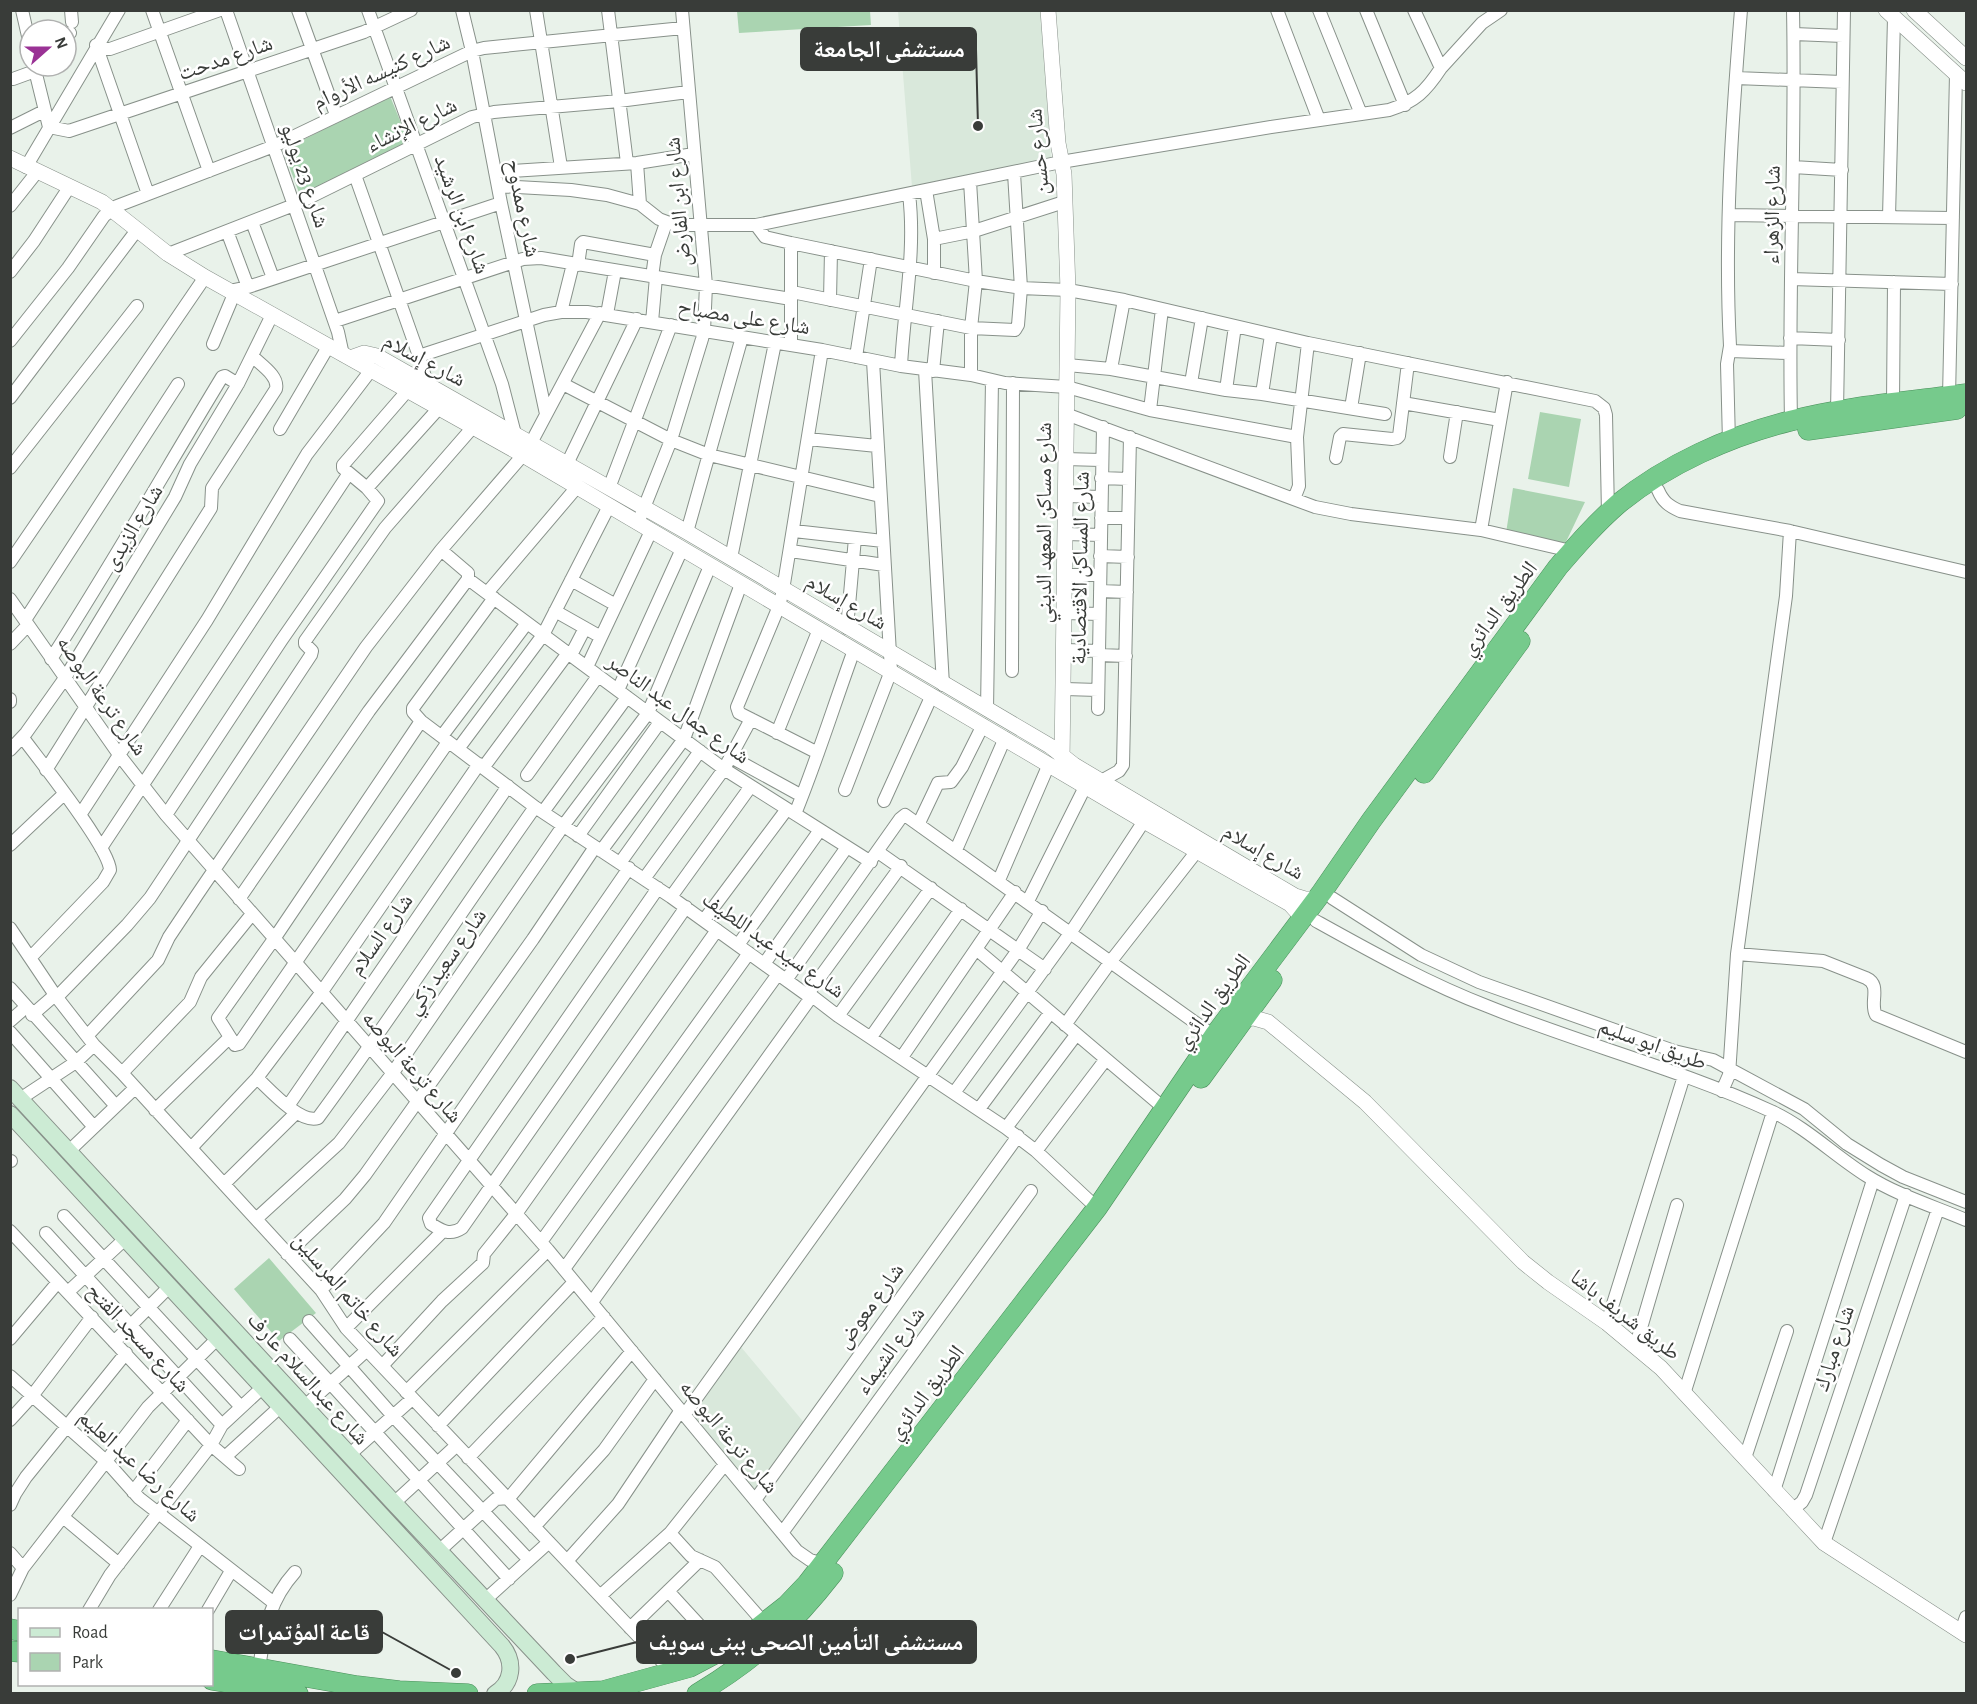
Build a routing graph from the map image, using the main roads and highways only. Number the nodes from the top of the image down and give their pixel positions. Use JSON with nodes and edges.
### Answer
{"nodes":[{"id":1,"x":1958,"y":396,"type":"edge"},
{"id":2,"x":1966,"y":408,"type":"edge"},
{"id":3,"x":1850,"y":415,"type":"junction"},
{"id":4,"x":1646,"y":494,"type":"junction"},
{"id":5,"x":1618,"y":510,"type":"junction"},
{"id":6,"x":1396,"y":800,"type":"junction"},
{"id":7,"x":1308,"y":922,"type":"junction"},
{"id":8,"x":1217,"y":1044,"type":"junction"},
{"id":9,"x":15,"y":1094,"type":"edge"},
{"id":10,"x":10,"y":1114,"type":"edge"},
{"id":11,"x":172,"y":1261,"type":"junction"},
{"id":12,"x":187,"y":1277,"type":"junction"},
{"id":13,"x":168,"y":1284,"type":"junction"},
{"id":14,"x":530,"y":1647,"type":"junction"},
{"id":15,"x":715,"y":1655,"type":"junction"},
{"id":16,"x":509,"y":1658,"type":"junction"},
{"id":17,"x":213,"y":1660,"type":"edge"},
{"id":18,"x":213,"y":1680,"type":"edge"},
{"id":19,"x":718,"y":1680,"type":"junction"},
{"id":20,"x":401,"y":1692,"type":"edge"},
{"id":21,"x":612,"y":1692,"type":"edge"},
{"id":22,"x":454,"y":1693,"type":"edge"},
{"id":23,"x":578,"y":1693,"type":"edge"},
{"id":24,"x":298,"y":1694,"type":"edge"},
{"id":25,"x":495,"y":1694,"type":"edge"},
{"id":26,"x":537,"y":1694,"type":"edge"},
{"id":27,"x":697,"y":1694,"type":"edge"}],
"edges":[{"from":1,"to":3,"type":"highway","name":"الطريق الدائري"},
{"from":2,"to":3,"type":"highway","name":"الطريق الدائري"},
{"from":3,"to":4,"type":"highway","name":"الطريق الدائري"},
{"from":3,"to":4,"type":"highway","name":"الطريق الدائري"},
{"from":4,"to":5,"type":"highway","name":"الطريق الدائري"},
{"from":5,"to":6,"type":"highway","name":"الطريق الدائري"},
{"from":5,"to":6,"type":"highway","name":"الطريق الدائري"},
{"from":6,"to":7,"type":"highway","name":"الطريق الدائري"},
{"from":7,"to":8,"type":"highway","name":"الطريق الدائري"},
{"from":7,"to":8,"type":"highway","name":"الطريق الدائري"},
{"from":8,"to":15,"type":"highway","name":"الطريق الدائري"},
{"from":8,"to":19,"type":"highway","name":"الطريق الدائري"},
{"from":9,"to":11,"type":"main road","name":"شارع عبدالسلام عارف"},
{"from":10,"to":13,"type":"main road","name":"شارع عبدالسلام عارف"},
{"from":11,"to":12,"type":"main road","name":"شارع عبدالسلام عارف"},
{"from":11,"to":13,"type":"main road"},
{"from":12,"to":13,"type":"main road"},
{"from":12,"to":14,"type":"main road","name":"شارع عبدالسلام عارف"},
{"from":13,"to":16,"type":"main road","name":"شارع عبدالسلام عارف"},
{"from":14,"to":16,"type":"main road"},
{"from":14,"to":23,"type":"main road","name":"شارع عبدالسلام عارف"},
{"from":15,"to":19,"type":"highway"},
{"from":15,"to":21,"type":"highway","name":"الطريق الدائري"},
{"from":16,"to":25,"type":"main road"},
{"from":17,"to":20,"type":"highway"},
{"from":18,"to":24,"type":"highway"},
{"from":19,"to":27,"type":"highway","name":"الطريق الدائري"},
{"from":20,"to":22,"type":"highway"},
{"from":21,"to":23,"type":"highway","name":"الطريق الدائري"},
{"from":23,"to":26,"type":"highway","name":"الطريق الدائري"}]}
